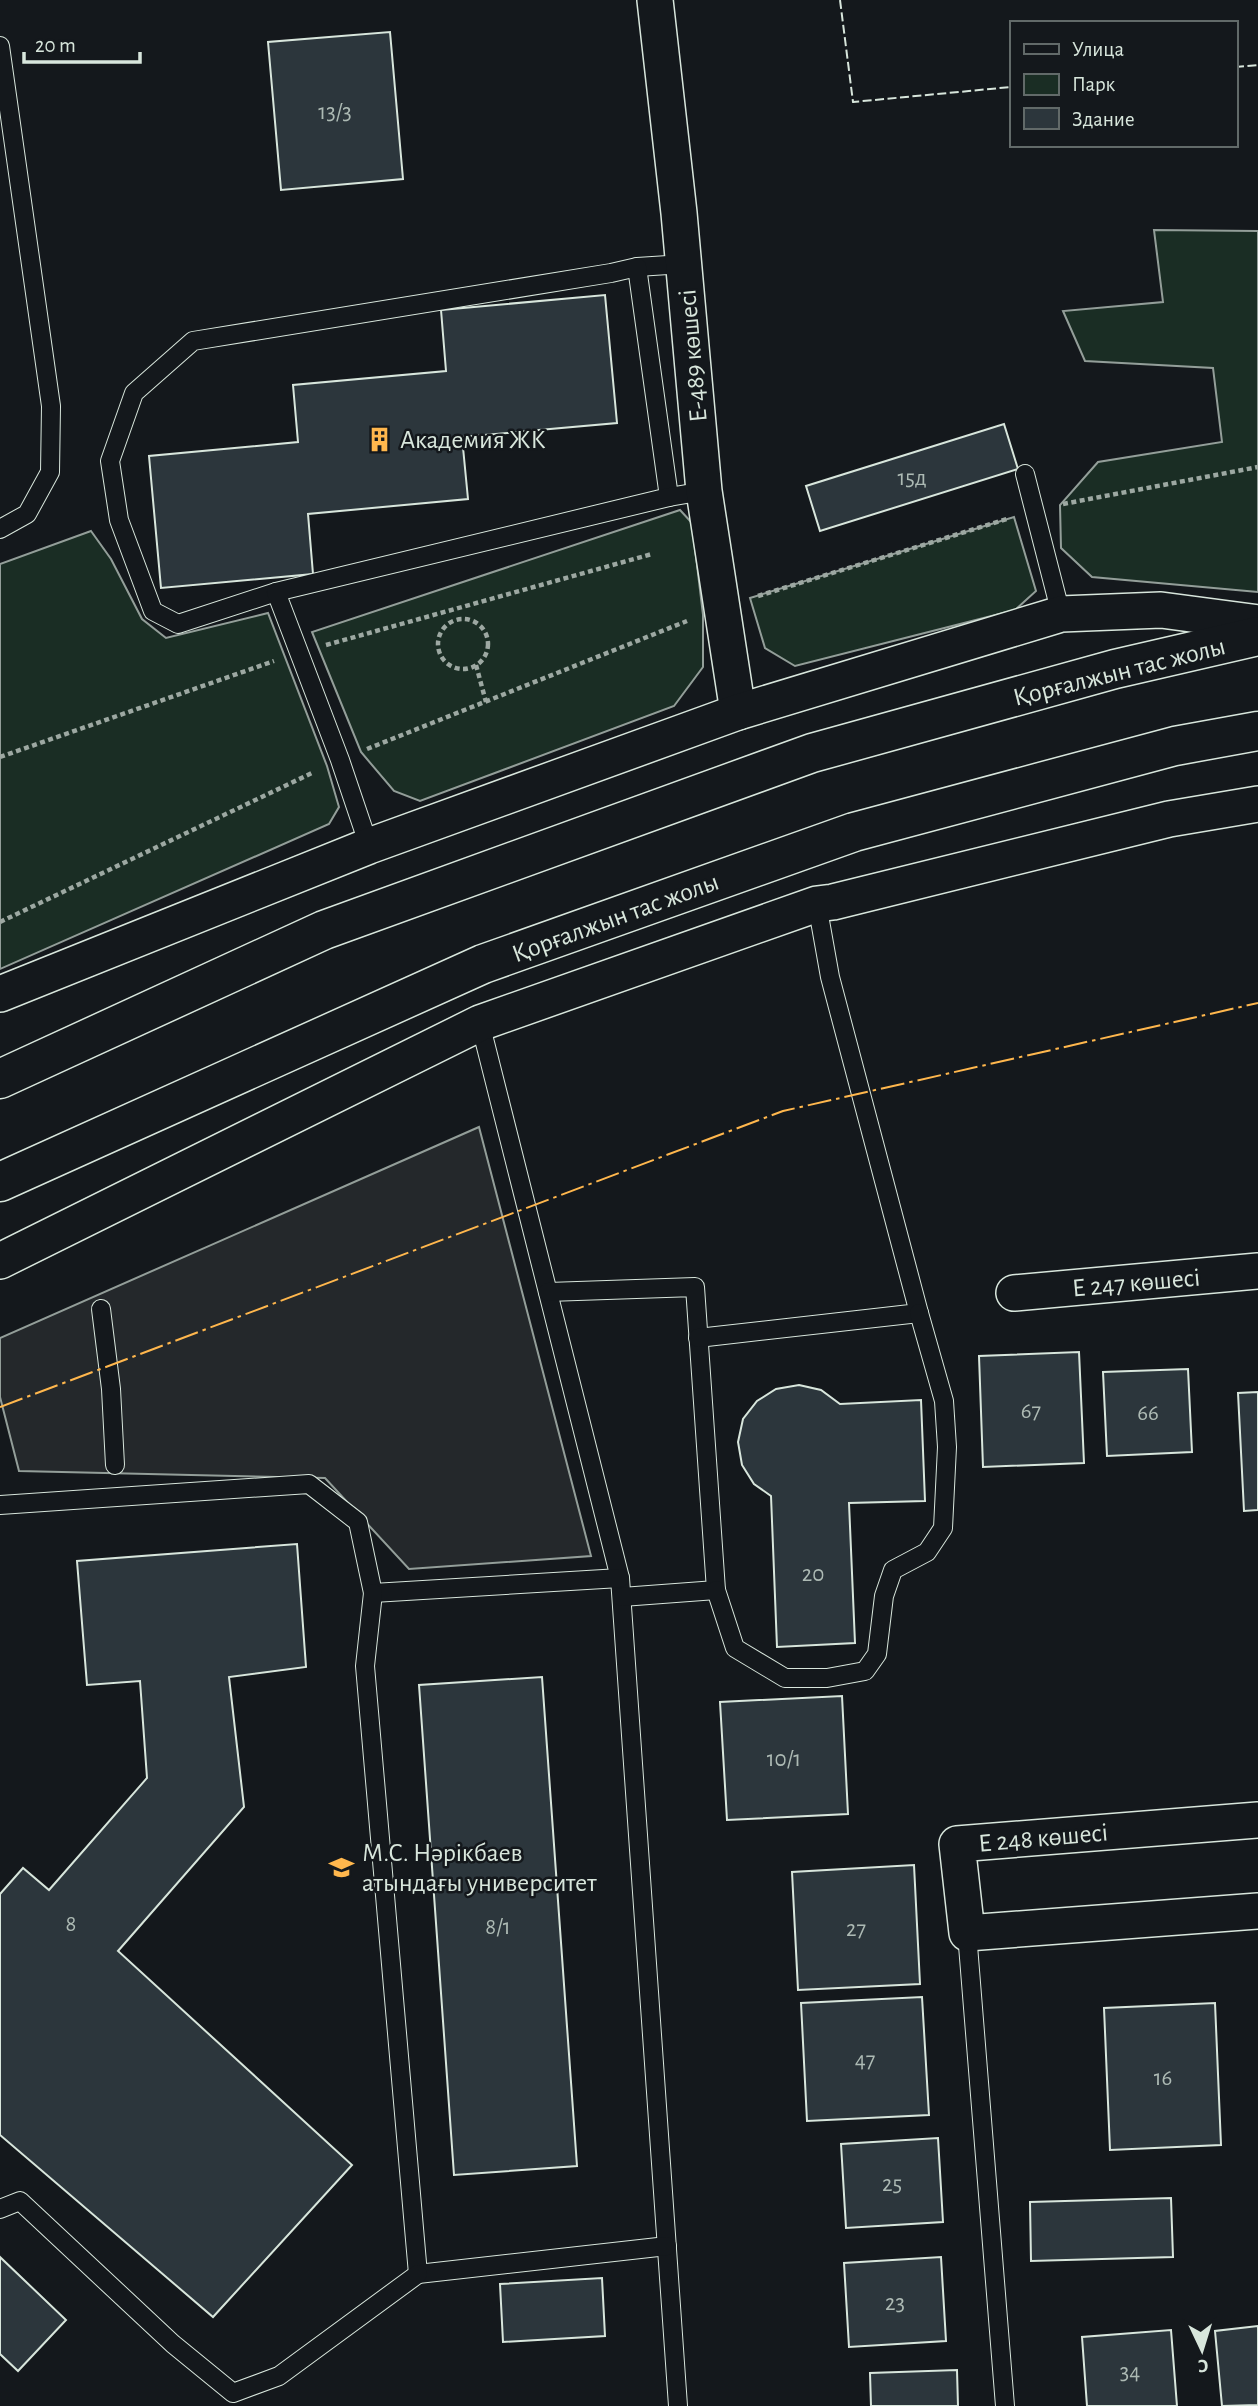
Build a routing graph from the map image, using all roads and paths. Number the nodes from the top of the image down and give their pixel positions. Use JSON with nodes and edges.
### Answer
{"nodes":[{"id":1,"x":654,"y":0,"type":"edge"},
{"id":2,"x":0,"y":46,"type":"edge"},
{"id":3,"x":684,"y":264,"type":"junction"},
{"id":4,"x":637,"y":267,"type":"junction"},
{"id":5,"x":1258,"y":467,"type":"edge"},
{"id":6,"x":1025,"y":474,"type":"dead end"},
{"id":7,"x":704,"y":491,"type":"junction"},
{"id":8,"x":669,"y":497,"type":"junction"},
{"id":9,"x":1033,"y":510,"type":"junction"},
{"id":10,"x":0,"y":529,"type":"edge"},
{"id":11,"x":276,"y":592,"type":"junction"},
{"id":12,"x":722,"y":608,"type":"junction"},
{"id":13,"x":457,"y":609,"type":"dead end"},
{"id":14,"x":1061,"y":614,"type":"junction"},
{"id":15,"x":460,"y":619,"type":"junction"},
{"id":16,"x":1258,"y":623,"type":"edge"},
{"id":17,"x":1258,"y":636,"type":"edge"},
{"id":18,"x":476,"y":665,"type":"junction"},
{"id":19,"x":486,"y":702,"type":"junction"},
{"id":20,"x":738,"y":712,"type":"junction"},
{"id":21,"x":1258,"y":731,"type":"edge"},
{"id":22,"x":340,"y":760,"type":"junction"},
{"id":23,"x":1258,"y":804,"type":"edge"},
{"id":24,"x":369,"y":846,"type":"junction"},
{"id":25,"x":817,"y":904,"type":"junction"},
{"id":26,"x":0,"y":922,"type":"edge"},
{"id":27,"x":0,"y":994,"type":"edge"},
{"id":28,"x":480,"y":1023,"type":"junction"},
{"id":29,"x":0,"y":1079,"type":"edge"},
{"id":30,"x":0,"y":1182,"type":"edge"},
{"id":31,"x":0,"y":1261,"type":"edge"},
{"id":32,"x":1258,"y":1272,"type":"edge"},
{"id":33,"x":548,"y":1292,"type":"junction"},
{"id":34,"x":1014,"y":1293,"type":"dead end"},
{"id":35,"x":101,"y":1309,"type":"dead end"},
{"id":36,"x":919,"y":1313,"type":"junction"},
{"id":37,"x":698,"y":1338,"type":"junction"},
{"id":38,"x":115,"y":1465,"type":"dead end"},
{"id":39,"x":0,"y":1505,"type":"edge"},
{"id":40,"x":620,"y":1578,"type":"junction"},
{"id":41,"x":716,"y":1590,"type":"junction"},
{"id":42,"x":373,"y":1593,"type":"junction"},
{"id":43,"x":622,"y":1597,"type":"junction"},
{"id":44,"x":1258,"y":1820,"type":"edge"},
{"id":45,"x":1258,"y":1911,"type":"edge"},
{"id":46,"x":967,"y":1933,"type":"junction"},
{"id":47,"x":0,"y":2209,"type":"edge"},
{"id":48,"x":667,"y":2246,"type":"junction"},
{"id":49,"x":418,"y":2274,"type":"junction"},
{"id":50,"x":678,"y":2406,"type":"edge"},
{"id":51,"x":1005,"y":2406,"type":"edge"}],
"edges":[{"from":1,"to":3,"type":"street","name":"Е-489 көшесі"},
{"from":2,"to":10,"type":"lane"},
{"from":3,"to":4,"type":"lane"},
{"from":3,"to":7,"type":"street","name":"Е-489 көшесі"},
{"from":4,"to":8,"type":"lane"},
{"from":4,"to":11,"type":"lane"},
{"from":5,"to":9,"type":"path"},
{"from":6,"to":9,"type":"lane"},
{"from":7,"to":8,"type":"lane"},
{"from":7,"to":12,"type":"street","name":"Е-489 көшесі"},
{"from":8,"to":11,"type":"lane"},
{"from":9,"to":12,"type":"path"},
{"from":9,"to":14,"type":"lane"},
{"from":11,"to":22,"type":"lane"},
{"from":12,"to":19,"type":"path"},
{"from":12,"to":20,"type":"street","name":"Е-489 көшесі"},
{"from":13,"to":15,"type":"path"},
{"from":14,"to":16,"type":"street"},
{"from":14,"to":20,"type":"street"},
{"from":15,"to":18,"type":"path"},
{"from":15,"to":18,"type":"path"},
{"from":17,"to":29,"type":"main road","name":"Қорғалжын тас жолы"},
{"from":18,"to":19,"type":"path"},
{"from":19,"to":22,"type":"path"},
{"from":20,"to":24,"type":"street"},
{"from":21,"to":30,"type":"main road","name":"Қорғалжын тас жолы"},
{"from":22,"to":24,"type":"lane"},
{"from":22,"to":26,"type":"path"},
{"from":23,"to":25,"type":"street"},
{"from":24,"to":27,"type":"street"},
{"from":25,"to":28,"type":"street"},
{"from":25,"to":36,"type":"lane"},
{"from":28,"to":31,"type":"street"},
{"from":28,"to":33,"type":"lane"},
{"from":32,"to":34,"type":"street","name":"Е 247 көшесі"},
{"from":33,"to":37,"type":"lane"},
{"from":33,"to":40,"type":"lane"},
{"from":35,"to":38,"type":"lane"},
{"from":36,"to":37,"type":"lane"},
{"from":36,"to":41,"type":"lane"},
{"from":37,"to":41,"type":"lane"},
{"from":39,"to":42,"type":"lane"},
{"from":40,"to":42,"type":"lane"},
{"from":40,"to":43,"type":"lane"},
{"from":41,"to":43,"type":"lane"},
{"from":42,"to":49,"type":"lane"},
{"from":43,"to":48,"type":"lane"},
{"from":44,"to":46,"type":"street","name":"Е 248 көшесі"},
{"from":45,"to":46,"type":"street"},
{"from":46,"to":51,"type":"lane"},
{"from":47,"to":49,"type":"lane"},
{"from":48,"to":49,"type":"lane"},
{"from":48,"to":50,"type":"lane"}]}
